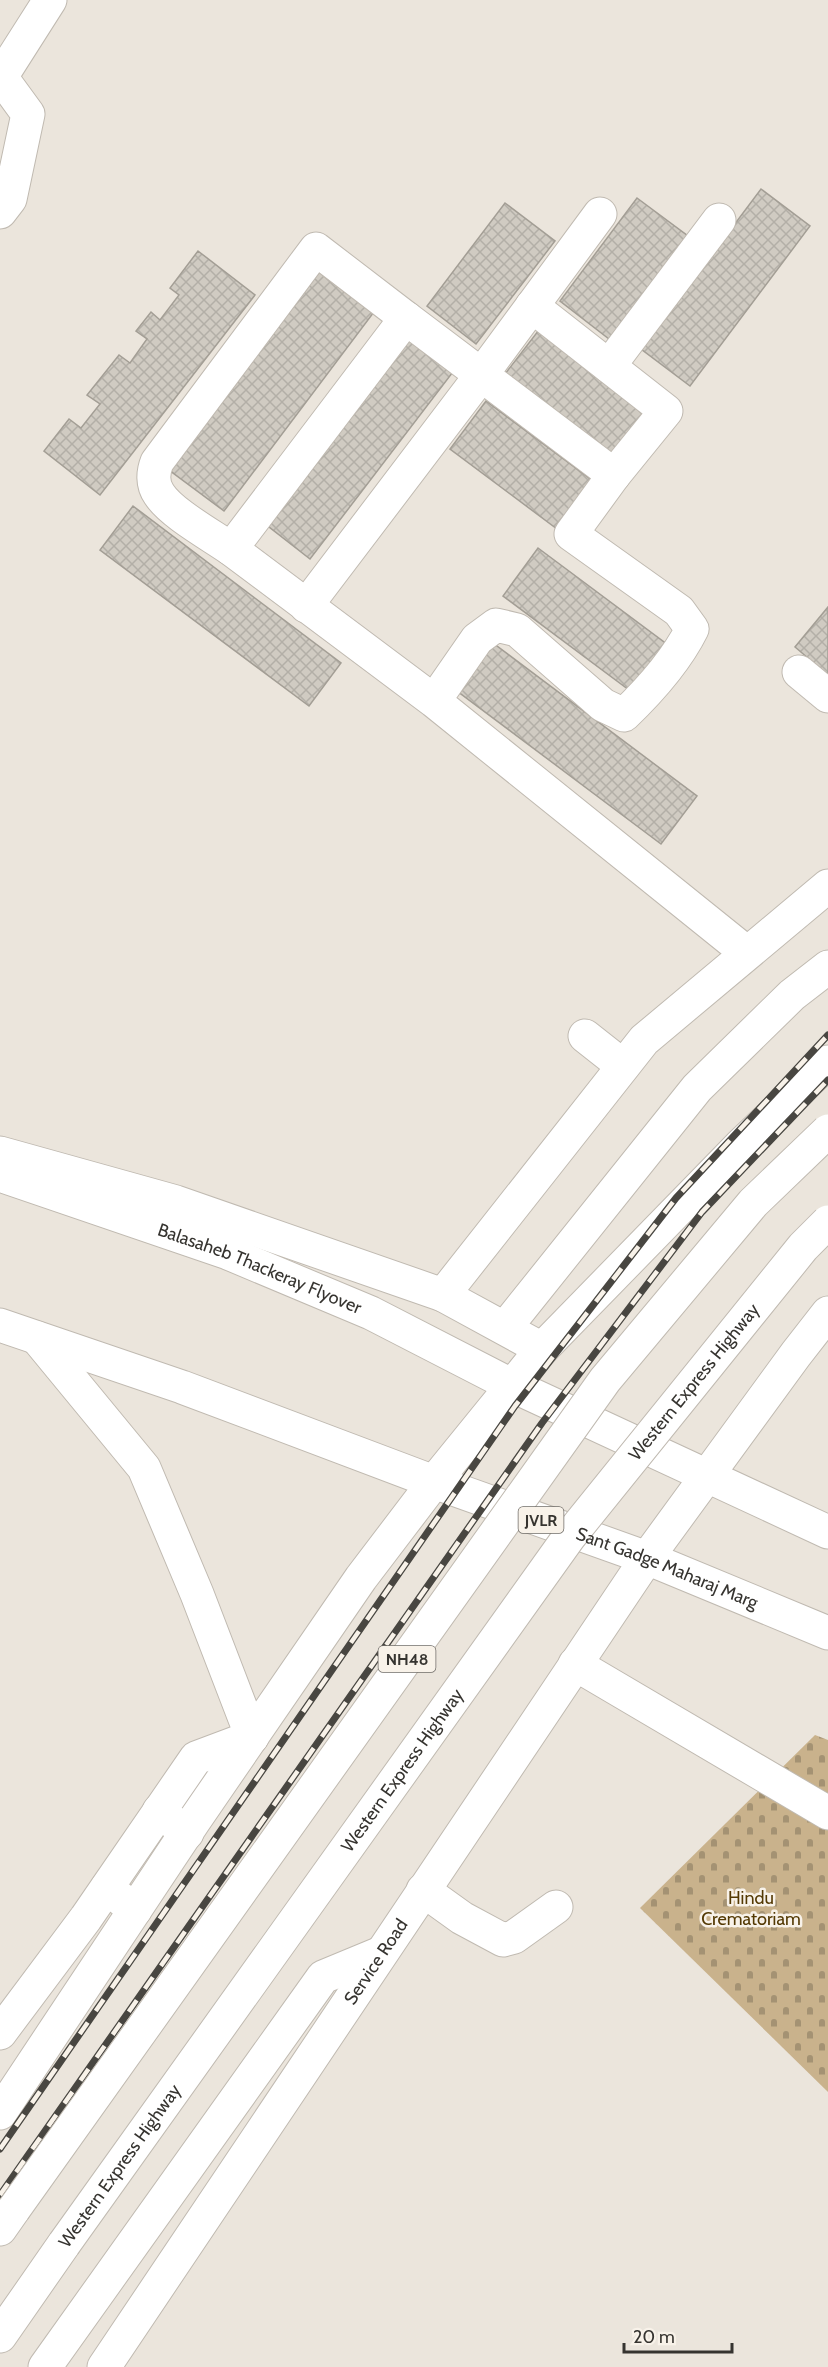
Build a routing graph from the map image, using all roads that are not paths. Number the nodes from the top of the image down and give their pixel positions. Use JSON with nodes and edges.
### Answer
{"nodes":[{"id":1,"x":50,"y":0,"type":"edge"},
{"id":2,"x":0,"y":212,"type":"edge"},
{"id":3,"x":600,"y":213,"type":"dead end"},
{"id":4,"x":719,"y":220,"type":"dead end"},
{"id":5,"x":532,"y":306,"type":"junction"},
{"id":6,"x":406,"y":318,"type":"junction"},
{"id":7,"x":609,"y":366,"type":"junction"},
{"id":8,"x":482,"y":374,"type":"junction"},
{"id":9,"x":614,"y":475,"type":"junction"},
{"id":10,"x":231,"y":549,"type":"junction"},
{"id":11,"x":306,"y":606,"type":"junction"},
{"id":12,"x":799,"y":672,"type":"dead end"},
{"id":13,"x":828,"y":696,"type":"edge"},
{"id":14,"x":434,"y":701,"type":"junction"},
{"id":15,"x":828,"y":886,"type":"edge"},
{"id":16,"x":747,"y":953,"type":"junction"},
{"id":17,"x":828,"y":967,"type":"edge"},
{"id":18,"x":585,"y":1036,"type":"dead end"},
{"id":19,"x":828,"y":1062,"type":"edge"},
{"id":20,"x":623,"y":1066,"type":"junction"},
{"id":21,"x":828,"y":1131,"type":"edge"},
{"id":22,"x":0,"y":1153,"type":"edge"},
{"id":23,"x":0,"y":1175,"type":"edge"},
{"id":24,"x":828,"y":1222,"type":"edge"},
{"id":25,"x":443,"y":1294,"type":"junction"},
{"id":26,"x":828,"y":1313,"type":"edge"},
{"id":27,"x":0,"y":1325,"type":"edge"},
{"id":28,"x":505,"y":1328,"type":"junction"},
{"id":29,"x":37,"y":1338,"type":"junction"},
{"id":30,"x":542,"y":1349,"type":"junction"},
{"id":31,"x":511,"y":1385,"type":"junction"},
{"id":32,"x":706,"y":1474,"type":"junction"},
{"id":33,"x":434,"y":1482,"type":"junction"},
{"id":34,"x":828,"y":1532,"type":"edge"},
{"id":35,"x":647,"y":1558,"type":"junction"},
{"id":36,"x":828,"y":1633,"type":"edge"},
{"id":37,"x":575,"y":1664,"type":"junction"},
{"id":38,"x":252,"y":1737,"type":"junction"},
{"id":39,"x":159,"y":1811,"type":"junction"},
{"id":40,"x":828,"y":1813,"type":"edge"},
{"id":41,"x":187,"y":1833,"type":"junction"},
{"id":42,"x":107,"y":1888,"type":"junction"},
{"id":43,"x":423,"y":1890,"type":"junction"},
{"id":44,"x":556,"y":1907,"type":"dead end"},
{"id":45,"x":135,"y":1910,"type":"junction"},
{"id":46,"x":381,"y":1953,"type":"junction"},
{"id":47,"x":0,"y":2033,"type":"edge"},
{"id":48,"x":0,"y":2113,"type":"edge"},
{"id":49,"x":7,"y":2219,"type":"edge"},
{"id":50,"x":0,"y":2336,"type":"edge"},
{"id":51,"x":45,"y":2367,"type":"edge"},
{"id":52,"x":104,"y":2367,"type":"edge"}],
"edges":[{"from":1,"to":2,"type":"main road"},
{"from":3,"to":5,"type":"main road"},
{"from":4,"to":7,"type":"main road"},
{"from":5,"to":7,"type":"main road"},
{"from":5,"to":8,"type":"main road"},
{"from":6,"to":8,"type":"main road"},
{"from":6,"to":10,"type":"main road"},
{"from":6,"to":10,"type":"main road"},
{"from":7,"to":9,"type":"main road"},
{"from":8,"to":9,"type":"main road"},
{"from":8,"to":11,"type":"main road"},
{"from":9,"to":14,"type":"main road"},
{"from":10,"to":11,"type":"main road"},
{"from":11,"to":14,"type":"main road"},
{"from":12,"to":13,"type":"main road"},
{"from":14,"to":16,"type":"main road"},
{"from":15,"to":16,"type":"main road"},
{"from":16,"to":20,"type":"main road"},
{"from":17,"to":28,"type":"main road"},
{"from":18,"to":20,"type":"main road"},
{"from":19,"to":30,"type":"main road"},
{"from":20,"to":25,"type":"main road"},
{"from":21,"to":49,"type":"main road","number":"NH48","bridge":true},
{"from":22,"to":25,"type":"main road"},
{"from":23,"to":31,"type":"main road","name":"Balasaheb Thackeray Flyover"},
{"from":24,"to":50,"type":"main road","name":"Western Express Highway","bridge":true},
{"from":25,"to":28,"type":"main road"},
{"from":26,"to":32,"type":"main road","name":"Service Road"},
{"from":27,"to":29,"type":"main road"},
{"from":28,"to":30,"type":"main road"},
{"from":29,"to":33,"type":"main road"},
{"from":29,"to":38,"type":"main road"},
{"from":30,"to":31,"type":"main road"},
{"from":31,"to":32,"type":"main road","name":"Balasaheb Thackeray Flyover"},
{"from":31,"to":33,"type":"main road"},
{"from":32,"to":34,"type":"main road","name":"Balasaheb Thackeray Flyover"},
{"from":32,"to":35,"type":"main road","name":"Service Road"},
{"from":33,"to":35,"type":"main road","name":"Sant Gadge Maharaj Marg","number":"JVLR"},
{"from":33,"to":38,"type":"main road"},
{"from":35,"to":36,"type":"main road","name":"Sant Gadge Maharaj Marg","number":"JVLR"},
{"from":35,"to":37,"type":"main road","name":"Service Road"},
{"from":37,"to":40,"type":"main road"},
{"from":37,"to":43,"type":"main road","name":"Service Road"},
{"from":38,"to":39,"type":"main road"},
{"from":38,"to":41,"type":"main road"},
{"from":39,"to":41,"type":"main road"},
{"from":39,"to":42,"type":"main road"},
{"from":41,"to":45,"type":"main road"},
{"from":42,"to":45,"type":"main road"},
{"from":42,"to":47,"type":"main road"},
{"from":43,"to":44,"type":"main road"},
{"from":43,"to":46,"type":"main road","name":"Service Road"},
{"from":45,"to":48,"type":"main road"},
{"from":46,"to":51,"type":"main road"},
{"from":46,"to":52,"type":"main road","name":"Service Road"}]}
